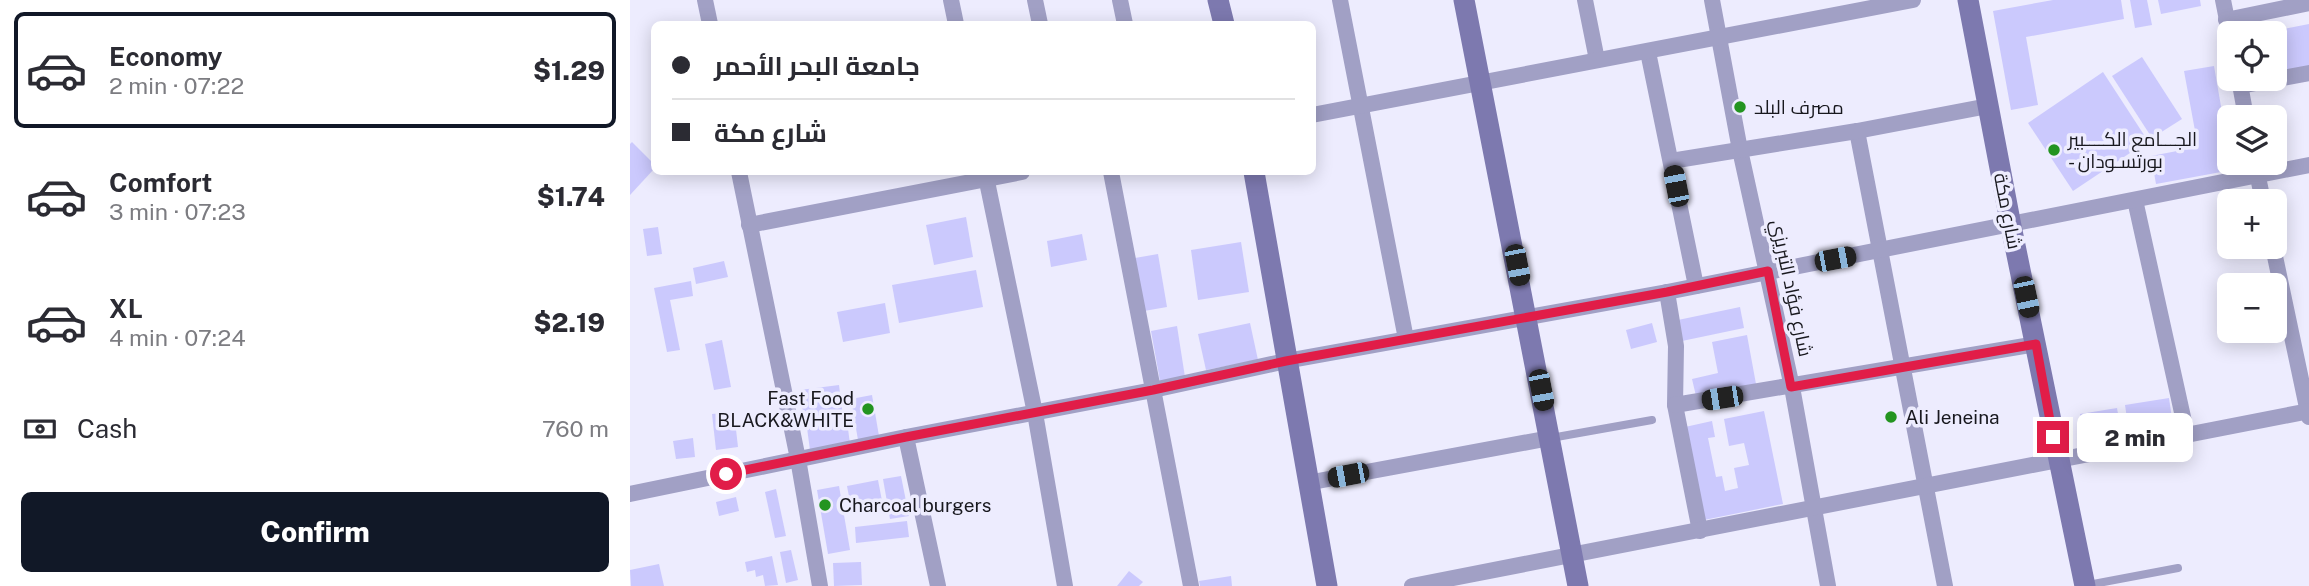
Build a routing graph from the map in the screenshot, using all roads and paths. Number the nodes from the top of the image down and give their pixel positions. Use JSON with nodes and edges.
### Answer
{"nodes":[{"id":1,"x":705,"y":0,"type":"edge"},
{"id":2,"x":951,"y":0,"type":"edge"},
{"id":3,"x":1035,"y":0,"type":"edge"},
{"id":4,"x":1120,"y":0,"type":"edge"},
{"id":5,"x":1218,"y":0,"type":"edge"},
{"id":6,"x":1340,"y":0,"type":"edge"},
{"id":7,"x":1464,"y":0,"type":"edge"},
{"id":8,"x":1585,"y":0,"type":"edge"},
{"id":9,"x":1712,"y":0,"type":"edge"},
{"id":10,"x":1913,"y":0,"type":"edge"},
{"id":11,"x":1968,"y":0,"type":"edge"},
{"id":12,"x":2222,"y":0,"type":"edge"},
{"id":13,"x":2309,"y":3,"type":"edge"},
{"id":14,"x":709,"y":21,"type":"edge"},
{"id":15,"x":955,"y":21,"type":"edge"},
{"id":16,"x":1039,"y":21,"type":"edge"},
{"id":17,"x":1124,"y":21,"type":"edge"},
{"id":18,"x":1223,"y":21,"type":"edge"},
{"id":19,"x":2227,"y":21,"type":"edge"},
{"id":20,"x":2248,"y":21,"type":"edge"},
{"id":21,"x":1719,"y":37,"type":"junction"},
{"id":22,"x":1648,"y":52,"type":"junction"},
{"id":23,"x":1597,"y":60,"type":"junction"},
{"id":24,"x":2309,"y":73,"type":"edge"},
{"id":25,"x":2287,"y":76,"type":"edge"},
{"id":26,"x":1481,"y":83,"type":"junction"},
{"id":27,"x":1362,"y":106,"type":"junction"},
{"id":28,"x":1988,"y":106,"type":"junction"},
{"id":29,"x":1316,"y":114,"type":"edge"},
{"id":30,"x":1857,"y":131,"type":"junction"},
{"id":31,"x":1740,"y":150,"type":"junction"},
{"id":32,"x":1671,"y":161,"type":"junction"},
{"id":33,"x":2309,"y":165,"type":"edge"},
{"id":34,"x":2287,"y":167,"type":"edge"},
{"id":35,"x":739,"y":175,"type":"edge"},
{"id":36,"x":986,"y":175,"type":"edge"},
{"id":37,"x":1112,"y":175,"type":"edge"},
{"id":38,"x":1255,"y":175,"type":"edge"},
{"id":39,"x":2232,"y":175,"type":"edge"},
{"id":40,"x":2134,"y":200,"type":"junction"},
{"id":41,"x":749,"y":225,"type":"junction"},
{"id":42,"x":2011,"y":226,"type":"junction"},
{"id":43,"x":1879,"y":251,"type":"junction"},
{"id":44,"x":2276,"y":259,"type":"edge"},
{"id":45,"x":1768,"y":271,"type":"junction"},
{"id":46,"x":1696,"y":286,"type":"junction"},
{"id":47,"x":1667,"y":292,"type":"junction"},
{"id":48,"x":1527,"y":317,"type":"junction"},
{"id":49,"x":1406,"y":339,"type":"junction"},
{"id":50,"x":2036,"y":344,"type":"junction"},
{"id":51,"x":1286,"y":361,"type":"junction"},
{"id":52,"x":1902,"y":366,"type":"junction"},
{"id":53,"x":1791,"y":387,"type":"junction"},
{"id":54,"x":1153,"y":390,"type":"junction"},
{"id":55,"x":1675,"y":405,"type":"junction"},
{"id":56,"x":1035,"y":413,"type":"junction"},
{"id":57,"x":2309,"y":413,"type":"edge"},
{"id":58,"x":1652,"y":419,"type":"dead end"},
{"id":59,"x":2187,"y":435,"type":"junction"},
{"id":60,"x":906,"y":437,"type":"junction"},
{"id":61,"x":1550,"y":438,"type":"junction"},
{"id":62,"x":798,"y":459,"type":"junction"},
{"id":63,"x":2058,"y":460,"type":"junction"},
{"id":64,"x":1307,"y":483,"type":"junction"},
{"id":65,"x":1927,"y":485,"type":"junction"},
{"id":66,"x":630,"y":494,"type":"edge"},
{"id":67,"x":1813,"y":509,"type":"junction"},
{"id":68,"x":1700,"y":531,"type":"junction"},
{"id":69,"x":1572,"y":556,"type":"junction"},
{"id":70,"x":2178,"y":568,"type":"dead end"},
{"id":71,"x":820,"y":586,"type":"edge"},
{"id":72,"x":937,"y":586,"type":"edge"},
{"id":73,"x":1065,"y":586,"type":"edge"},
{"id":74,"x":1191,"y":586,"type":"edge"},
{"id":75,"x":1326,"y":586,"type":"edge"},
{"id":76,"x":1412,"y":586,"type":"edge"},
{"id":77,"x":1578,"y":586,"type":"edge"},
{"id":78,"x":1828,"y":586,"type":"edge"},
{"id":79,"x":1945,"y":586,"type":"edge"},
{"id":80,"x":2084,"y":586,"type":"edge"}],
"edges":[{"from":1,"to":14,"type":"street"},
{"from":2,"to":15,"type":"street"},
{"from":3,"to":16,"type":"street"},
{"from":4,"to":17,"type":"street"},
{"from":5,"to":18,"type":"street"},
{"from":6,"to":27,"type":"street"},
{"from":7,"to":26,"type":"street"},
{"from":8,"to":23,"type":"street"},
{"from":9,"to":21,"type":"street","name":"شارع فؤاد التبريزي"},
{"from":10,"to":21,"type":"street"},
{"from":11,"to":28,"type":"street","name":"شارع مكة"},
{"from":12,"to":19,"type":"street"},
{"from":13,"to":20,"type":"street"},
{"from":21,"to":22,"type":"street"},
{"from":21,"to":31,"type":"street","name":"شارع فؤاد التبريزي"},
{"from":22,"to":23,"type":"street"},
{"from":22,"to":32,"type":"street"},
{"from":23,"to":26,"type":"street"},
{"from":24,"to":25,"type":"street"},
{"from":26,"to":27,"type":"street"},
{"from":26,"to":48,"type":"street"},
{"from":27,"to":29,"type":"street"},
{"from":27,"to":49,"type":"street"},
{"from":28,"to":30,"type":"street"},
{"from":28,"to":42,"type":"street","name":"شارع مكة"},
{"from":30,"to":31,"type":"street"},
{"from":30,"to":43,"type":"street"},
{"from":31,"to":32,"type":"street"},
{"from":31,"to":45,"type":"street","name":"شارع فؤاد التبريزي"},
{"from":32,"to":46,"type":"street"},
{"from":33,"to":34,"type":"street"},
{"from":35,"to":41,"type":"street"},
{"from":36,"to":41,"type":"street"},
{"from":36,"to":56,"type":"street"},
{"from":37,"to":54,"type":"street"},
{"from":38,"to":51,"type":"street"},
{"from":39,"to":40,"type":"street"},
{"from":40,"to":42,"type":"street"},
{"from":40,"to":59,"type":"street"},
{"from":41,"to":62,"type":"street"},
{"from":42,"to":43,"type":"street"},
{"from":42,"to":50,"type":"street","name":"شارع مكة"},
{"from":43,"to":45,"type":"street"},
{"from":43,"to":52,"type":"street"},
{"from":44,"to":57,"type":"street"},
{"from":45,"to":46,"type":"street"},
{"from":45,"to":53,"type":"street","name":"شارع فؤاد التبريزي"},
{"from":46,"to":47,"type":"street"},
{"from":47,"to":48,"type":"street"},
{"from":47,"to":55,"type":"street"},
{"from":48,"to":49,"type":"street"},
{"from":48,"to":61,"type":"street"},
{"from":49,"to":51,"type":"street"},
{"from":50,"to":52,"type":"street"},
{"from":50,"to":63,"type":"street","name":"شارع مكة"},
{"from":51,"to":54,"type":"street"},
{"from":51,"to":64,"type":"street"},
{"from":52,"to":53,"type":"street"},
{"from":52,"to":65,"type":"street"},
{"from":53,"to":55,"type":"street"},
{"from":53,"to":67,"type":"street","name":"شارع فؤاد التبريزي"},
{"from":54,"to":56,"type":"street"},
{"from":54,"to":74,"type":"street"},
{"from":55,"to":68,"type":"street"},
{"from":56,"to":60,"type":"street"},
{"from":56,"to":73,"type":"street"},
{"from":57,"to":59,"type":"street"},
{"from":58,"to":61,"type":"lane"},
{"from":59,"to":63,"type":"street"},
{"from":60,"to":62,"type":"street"},
{"from":60,"to":72,"type":"street"},
{"from":61,"to":64,"type":"street"},
{"from":61,"to":69,"type":"street"},
{"from":62,"to":66,"type":"street"},
{"from":62,"to":71,"type":"street"},
{"from":63,"to":65,"type":"street"},
{"from":63,"to":80,"type":"street","name":"شارع مكة"},
{"from":64,"to":75,"type":"street"},
{"from":65,"to":67,"type":"street"},
{"from":65,"to":79,"type":"street"},
{"from":67,"to":68,"type":"street"},
{"from":67,"to":78,"type":"street","name":"شارع فؤاد التبريزي"},
{"from":68,"to":69,"type":"street"},
{"from":69,"to":76,"type":"street"},
{"from":69,"to":77,"type":"street"},
{"from":70,"to":80,"type":"lane"}]}
